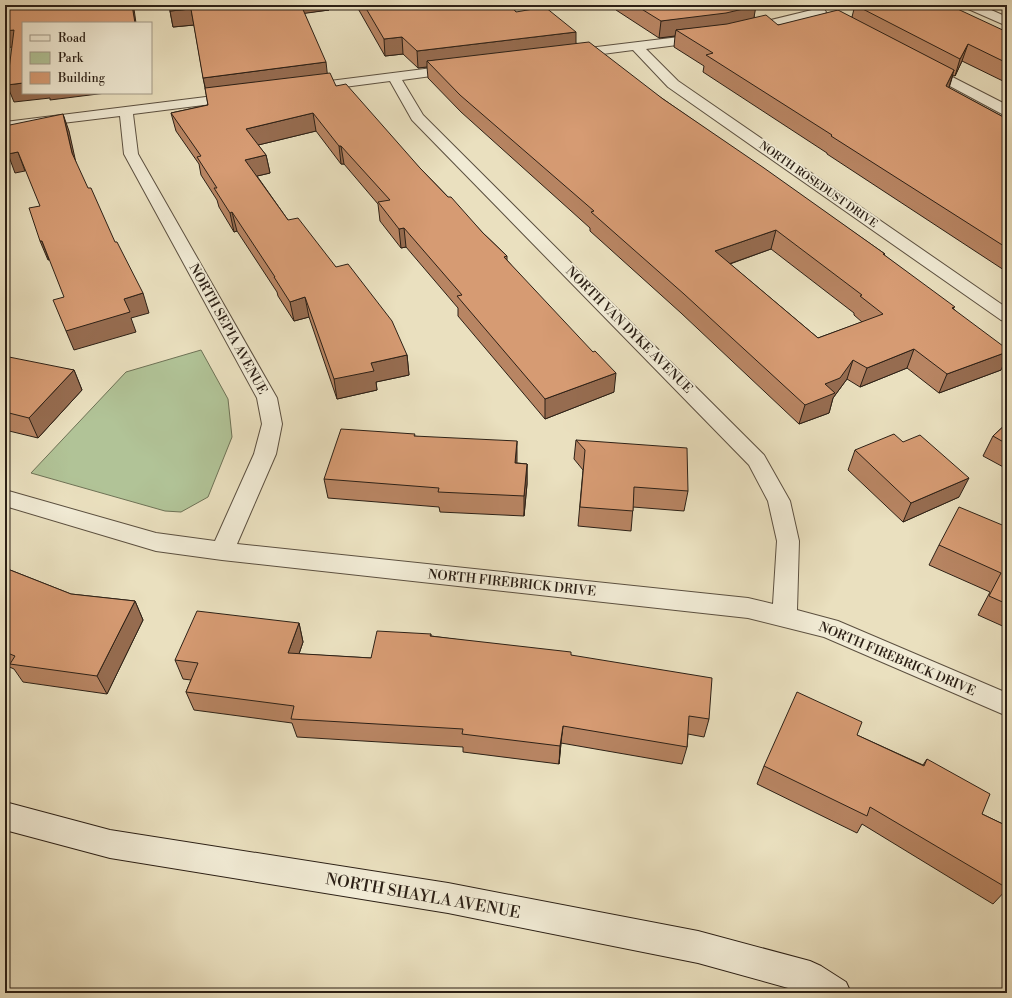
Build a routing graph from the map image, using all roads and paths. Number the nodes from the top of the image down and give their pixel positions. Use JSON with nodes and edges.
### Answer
{"nodes":[{"id":1,"x":807,"y":5,"type":"edge"},
{"id":2,"x":970,"y":5,"type":"edge"},
{"id":3,"x":820,"y":12,"type":"junction"},
{"id":4,"x":834,"y":19,"type":"edge"},
{"id":5,"x":1007,"y":22,"type":"edge"},
{"id":6,"x":731,"y":33,"type":"edge"},
{"id":7,"x":717,"y":36,"type":"edge"},
{"id":8,"x":636,"y":46,"type":"junction"},
{"id":9,"x":558,"y":56,"type":"edge"},
{"id":10,"x":917,"y":63,"type":"edge"},
{"id":11,"x":472,"y":67,"type":"edge"},
{"id":12,"x":394,"y":77,"type":"junction"},
{"id":13,"x":292,"y":90,"type":"edge"},
{"id":14,"x":252,"y":95,"type":"edge"},
{"id":15,"x":126,"y":111,"type":"junction"},
{"id":16,"x":1007,"y":111,"type":"edge"},
{"id":17,"x":5,"y":126,"type":"edge"},
{"id":18,"x":1007,"y":316,"type":"edge"},
{"id":19,"x":5,"y":498,"type":"edge"},
{"id":20,"x":222,"y":551,"type":"junction"},
{"id":21,"x":785,"y":617,"type":"junction"},
{"id":22,"x":1007,"y":705,"type":"edge"},
{"id":23,"x":5,"y":816,"type":"edge"},
{"id":24,"x":835,"y":993,"type":"edge"}],
"edges":[{"from":1,"to":3,"type":"street"},
{"from":2,"to":5,"type":"street"},
{"from":3,"to":4,"type":"street"},
{"from":3,"to":6,"type":"street"},
{"from":7,"to":8,"type":"street"},
{"from":8,"to":9,"type":"street"},
{"from":8,"to":18,"type":"street","name":"NORTH ROSEDUST DRIVE"},
{"from":10,"to":16,"type":"street"},
{"from":11,"to":12,"type":"street"},
{"from":12,"to":13,"type":"street"},
{"from":12,"to":21,"type":"street","name":"NORTH VAN DYKE AVENUE"},
{"from":14,"to":15,"type":"street"},
{"from":15,"to":17,"type":"street"},
{"from":15,"to":20,"type":"street","name":"NORTH SEPIA AVENUE"},
{"from":19,"to":20,"type":"street","name":"NORTH FIREBRICK DRIVE"},
{"from":20,"to":21,"type":"street","name":"NORTH FIREBRICK DRIVE"},
{"from":21,"to":22,"type":"street","name":"NORTH FIREBRICK DRIVE"},
{"from":23,"to":24,"type":"street","name":"NORTH SHAYLA AVENUE"}]}
